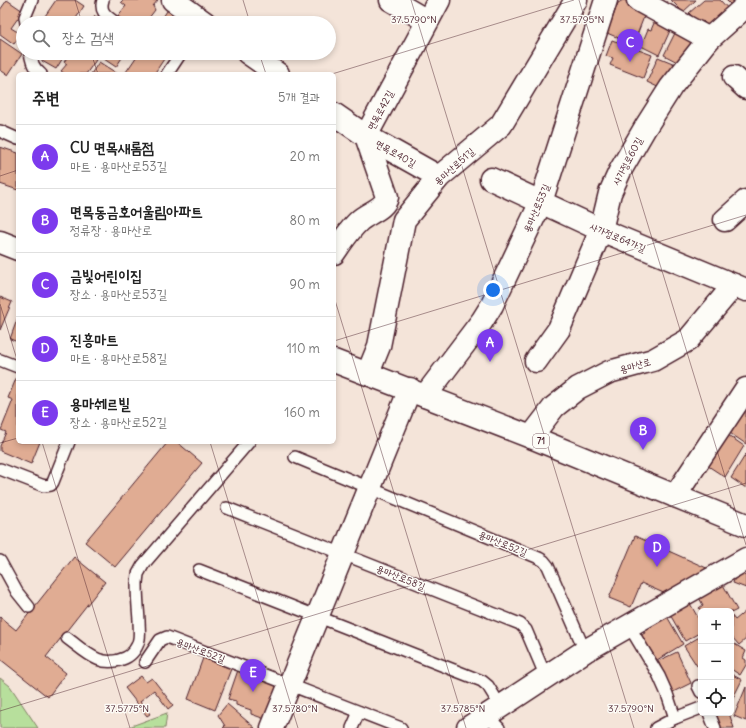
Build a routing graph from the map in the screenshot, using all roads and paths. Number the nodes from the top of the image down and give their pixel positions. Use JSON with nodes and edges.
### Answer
{"nodes":[{"id":1,"x":32,"y":0,"type":"edge"},
{"id":2,"x":103,"y":0,"type":"edge"},
{"id":3,"x":173,"y":0,"type":"edge"},
{"id":4,"x":391,"y":0,"type":"edge"},
{"id":5,"x":439,"y":0,"type":"edge"},
{"id":6,"x":576,"y":0,"type":"edge"},
{"id":7,"x":606,"y":0,"type":"edge"},
{"id":8,"x":648,"y":2,"type":"edge"},
{"id":9,"x":746,"y":6,"type":"edge"},
{"id":10,"x":25,"y":16,"type":"edge"},
{"id":11,"x":107,"y":16,"type":"edge"},
{"id":12,"x":195,"y":16,"type":"edge"},
{"id":13,"x":427,"y":21,"type":"junction"},
{"id":14,"x":709,"y":39,"type":"junction"},
{"id":15,"x":32,"y":60,"type":"edge"},
{"id":16,"x":176,"y":60,"type":"edge"},
{"id":17,"x":258,"y":60,"type":"edge"},
{"id":18,"x":39,"y":72,"type":"edge"},
{"id":19,"x":168,"y":72,"type":"edge"},
{"id":20,"x":275,"y":72,"type":"edge"},
{"id":21,"x":336,"y":115,"type":"edge"},
{"id":22,"x":0,"y":131,"type":"edge"},
{"id":23,"x":366,"y":136,"type":"junction"},
{"id":24,"x":16,"y":137,"type":"edge"},
{"id":25,"x":439,"y":177,"type":"junction"},
{"id":26,"x":491,"y":179,"type":"dead end"},
{"id":27,"x":746,"y":201,"type":"edge"},
{"id":28,"x":541,"y":202,"type":"junction"},
{"id":29,"x":725,"y":220,"type":"dead end"},
{"id":30,"x":601,"y":230,"type":"junction"},
{"id":31,"x":0,"y":242,"type":"edge"},
{"id":32,"x":16,"y":248,"type":"edge"},
{"id":33,"x":336,"y":250,"type":"edge"},
{"id":34,"x":740,"y":288,"type":"edge"},
{"id":35,"x":536,"y":361,"type":"dead end"},
{"id":36,"x":1,"y":362,"type":"edge"},
{"id":37,"x":336,"y":362,"type":"edge"},
{"id":38,"x":16,"y":366,"type":"edge"},
{"id":39,"x":368,"y":373,"type":"junction"},
{"id":40,"x":418,"y":393,"type":"junction"},
{"id":41,"x":744,"y":394,"type":"edge"},
{"id":42,"x":531,"y":437,"type":"junction"},
{"id":43,"x":68,"y":444,"type":"edge"},
{"id":44,"x":247,"y":444,"type":"edge"},
{"id":45,"x":295,"y":457,"type":"dead end"},
{"id":46,"x":0,"y":469,"type":"edge"},
{"id":47,"x":370,"y":488,"type":"junction"},
{"id":48,"x":675,"y":496,"type":"junction"},
{"id":49,"x":227,"y":508,"type":"dead end"},
{"id":50,"x":745,"y":522,"type":"edge"},
{"id":51,"x":343,"y":554,"type":"junction"},
{"id":52,"x":746,"y":559,"type":"edge"},
{"id":53,"x":0,"y":561,"type":"edge"},
{"id":54,"x":199,"y":570,"type":"dead end"},
{"id":55,"x":29,"y":607,"type":"dead end"},
{"id":56,"x":318,"y":617,"type":"junction"},
{"id":57,"x":629,"y":626,"type":"junction"},
{"id":58,"x":67,"y":638,"type":"dead end"},
{"id":59,"x":585,"y":650,"type":"junction"},
{"id":60,"x":144,"y":662,"type":"dead end"},
{"id":61,"x":546,"y":677,"type":"junction"},
{"id":62,"x":290,"y":685,"type":"junction"},
{"id":63,"x":698,"y":709,"type":"edge"},
{"id":64,"x":359,"y":712,"type":"junction"},
{"id":65,"x":710,"y":716,"type":"edge"},
{"id":66,"x":496,"y":717,"type":"edge"},
{"id":67,"x":675,"y":718,"type":"junction"},
{"id":68,"x":272,"y":728,"type":"edge"},
{"id":69,"x":352,"y":728,"type":"edge"},
{"id":70,"x":401,"y":728,"type":"edge"},
{"id":71,"x":468,"y":728,"type":"edge"},
{"id":72,"x":656,"y":728,"type":"edge"},
{"id":73,"x":715,"y":728,"type":"edge"}],
"edges":[{"from":1,"to":10,"type":"lane"},
{"from":2,"to":11,"type":"lane"},
{"from":3,"to":12,"type":"street"},
{"from":4,"to":13,"type":"street"},
{"from":5,"to":13,"type":"street","name":"면목로42길"},
{"from":6,"to":25,"type":"street","name":"용마산로51길"},
{"from":7,"to":28,"type":"street","name":"용마산로53길"},
{"from":8,"to":14,"type":"street"},
{"from":9,"to":14,"type":"street","name":"사가정로60길"},
{"from":13,"to":23,"type":"street","name":"면목로42길"},
{"from":14,"to":30,"type":"street","name":"사가정로60길"},
{"from":15,"to":18,"type":"lane"},
{"from":16,"to":19,"type":"lane"},
{"from":17,"to":20,"type":"street"},
{"from":21,"to":23,"type":"street","name":"면목로40길"},
{"from":22,"to":24,"type":"lane"},
{"from":23,"to":25,"type":"street","name":"면목로40길"},
{"from":23,"to":33,"type":"street","name":"면목로42길"},
{"from":25,"to":39,"type":"street","name":"용마산로51길"},
{"from":26,"to":28,"type":"street","name":"사가정로64가길"},
{"from":27,"to":29,"type":"street"},
{"from":28,"to":30,"type":"street","name":"사가정로64가길"},
{"from":28,"to":40,"type":"street","name":"용마산로53길"},
{"from":30,"to":34,"type":"street","name":"사가정로64가길"},
{"from":30,"to":35,"type":"street","name":"사가정로60길"},
{"from":31,"to":32,"type":"street"},
{"from":34,"to":42,"type":"street","name":"용마산로"},
{"from":36,"to":38,"type":"lane"},
{"from":37,"to":39,"type":"street","number":"71"},
{"from":39,"to":40,"type":"street","number":"71"},
{"from":40,"to":42,"type":"street","number":"71"},
{"from":40,"to":47,"type":"street"},
{"from":41,"to":48,"type":"street"},
{"from":42,"to":48,"type":"street","number":"71"},
{"from":43,"to":46,"type":"lane"},
{"from":44,"to":58,"type":"lane"},
{"from":45,"to":47,"type":"lane","name":"용마산로52길"},
{"from":47,"to":51,"type":"street"},
{"from":47,"to":59,"type":"lane","name":"용마산로52길"},
{"from":48,"to":50,"type":"street","number":"71"},
{"from":49,"to":51,"type":"lane","name":"용마산로58길"},
{"from":51,"to":56,"type":"street"},
{"from":51,"to":61,"type":"lane","name":"용마산로58길"},
{"from":52,"to":57,"type":"street"},
{"from":53,"to":55,"type":"lane"},
{"from":54,"to":56,"type":"lane"},
{"from":56,"to":62,"type":"street"},
{"from":56,"to":66,"type":"lane"},
{"from":57,"to":59,"type":"street"},
{"from":57,"to":67,"type":"lane"},
{"from":59,"to":61,"type":"street"},
{"from":60,"to":62,"type":"lane","name":"용마산로52길"},
{"from":61,"to":66,"type":"street"},
{"from":62,"to":64,"type":"lane"},
{"from":62,"to":68,"type":"street"},
{"from":63,"to":67,"type":"lane"},
{"from":64,"to":69,"type":"lane"},
{"from":64,"to":70,"type":"lane"},
{"from":65,"to":73,"type":"lane"},
{"from":66,"to":71,"type":"street"},
{"from":67,"to":72,"type":"lane"}]}
